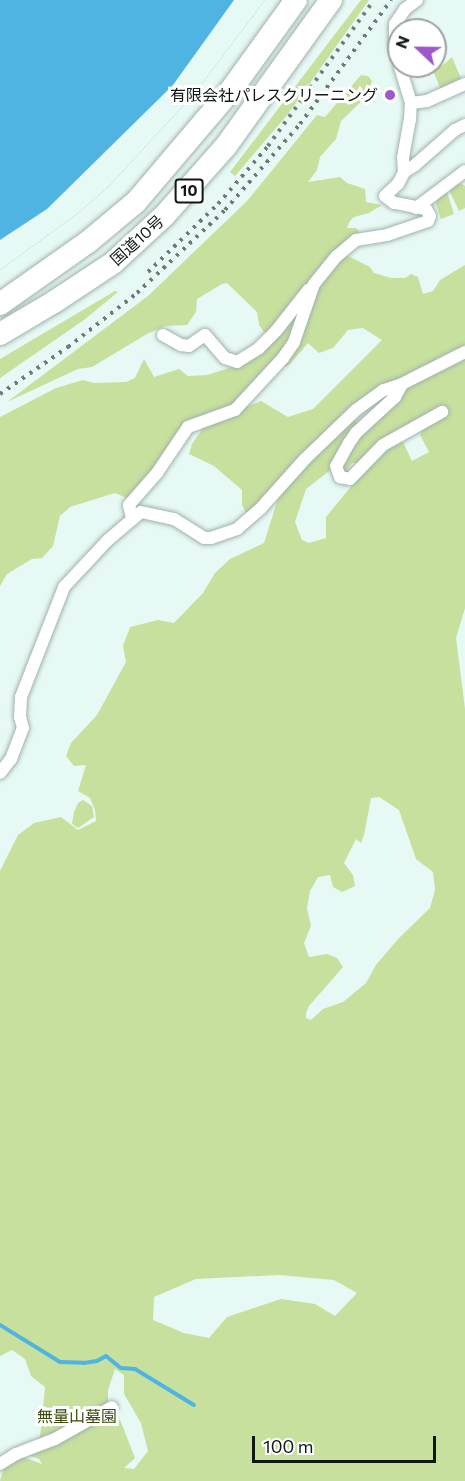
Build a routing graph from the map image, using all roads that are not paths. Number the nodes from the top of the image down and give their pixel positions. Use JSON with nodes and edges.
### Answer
{"nodes":[{"id":1,"x":296,"y":0,"type":"edge"},
{"id":2,"x":331,"y":0,"type":"edge"},
{"id":3,"x":417,"y":0,"type":"edge"},
{"id":4,"x":399,"y":18,"type":"edge"},
{"id":5,"x":404,"y":78,"type":"edge"},
{"id":6,"x":465,"y":84,"type":"edge"},
{"id":7,"x":411,"y":103,"type":"junction"},
{"id":8,"x":465,"y":125,"type":"edge"},
{"id":9,"x":465,"y":171,"type":"edge"},
{"id":10,"x":404,"y":172,"type":"junction"},
{"id":11,"x":416,"y":208,"type":"junction"},
{"id":12,"x":314,"y":284,"type":"junction"},
{"id":13,"x":0,"y":304,"type":"edge"},
{"id":14,"x":0,"y":334,"type":"edge"},
{"id":15,"x":163,"y":335,"type":"dead end"},
{"id":16,"x":465,"y":352,"type":"edge"},
{"id":17,"x":402,"y":384,"type":"junction"},
{"id":18,"x":442,"y":412,"type":"dead end"},
{"id":19,"x":132,"y":518,"type":"junction"},
{"id":20,"x":0,"y":773,"type":"edge"},
{"id":21,"x":112,"y":1407,"type":"dead end"},
{"id":22,"x":0,"y":1464,"type":"edge"}],
"edges":[{"from":1,"to":13,"type":"highway","name":"国道10号","number":"10"},
{"from":2,"to":14,"type":"highway","name":"国道10号","number":"10"},
{"from":3,"to":4,"type":"street"},
{"from":5,"to":7,"type":"street"},
{"from":6,"to":7,"type":"street"},
{"from":7,"to":10,"type":"street"},
{"from":8,"to":10,"type":"street"},
{"from":9,"to":11,"type":"street"},
{"from":10,"to":11,"type":"street"},
{"from":11,"to":12,"type":"street"},
{"from":12,"to":15,"type":"street"},
{"from":12,"to":19,"type":"street"},
{"from":16,"to":17,"type":"street"},
{"from":17,"to":18,"type":"street"},
{"from":17,"to":19,"type":"street"},
{"from":19,"to":20,"type":"street"},
{"from":21,"to":22,"type":"street"}]}
